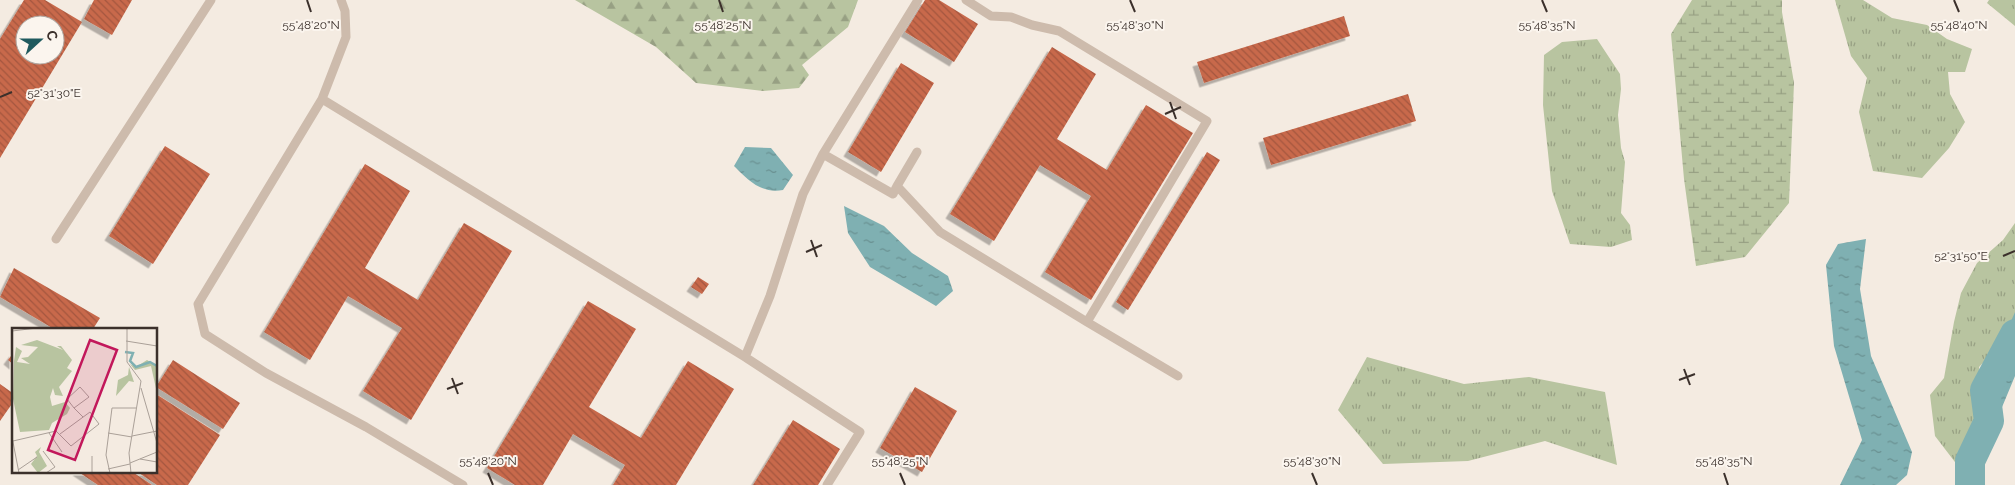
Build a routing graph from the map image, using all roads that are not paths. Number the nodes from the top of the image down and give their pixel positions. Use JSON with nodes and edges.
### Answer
{"nodes":[{"id":1,"x":212,"y":0,"type":"edge"},
{"id":2,"x":341,"y":0,"type":"edge"},
{"id":3,"x":918,"y":0,"type":"edge"},
{"id":4,"x":966,"y":0,"type":"edge"},
{"id":5,"x":322,"y":99,"type":"junction"},
{"id":6,"x":917,"y":152,"type":"dead end"},
{"id":7,"x":823,"y":154,"type":"junction"},
{"id":8,"x":897,"y":186,"type":"junction"},
{"id":9,"x":56,"y":239,"type":"dead end"},
{"id":10,"x":1087,"y":322,"type":"junction"},
{"id":11,"x":745,"y":357,"type":"junction"},
{"id":12,"x":1178,"y":376,"type":"dead end"},
{"id":13,"x":463,"y":485,"type":"edge"},
{"id":14,"x":827,"y":485,"type":"edge"}],
"edges":[{"from":1,"to":9,"type":"lane"},
{"from":2,"to":5,"type":"lane"},
{"from":3,"to":7,"type":"lane"},
{"from":4,"to":10,"type":"lane"},
{"from":5,"to":11,"type":"lane"},
{"from":5,"to":13,"type":"lane"},
{"from":6,"to":8,"type":"lane"},
{"from":7,"to":8,"type":"lane"},
{"from":7,"to":11,"type":"lane"},
{"from":8,"to":10,"type":"lane"},
{"from":10,"to":12,"type":"lane"},
{"from":11,"to":14,"type":"lane"}]}
